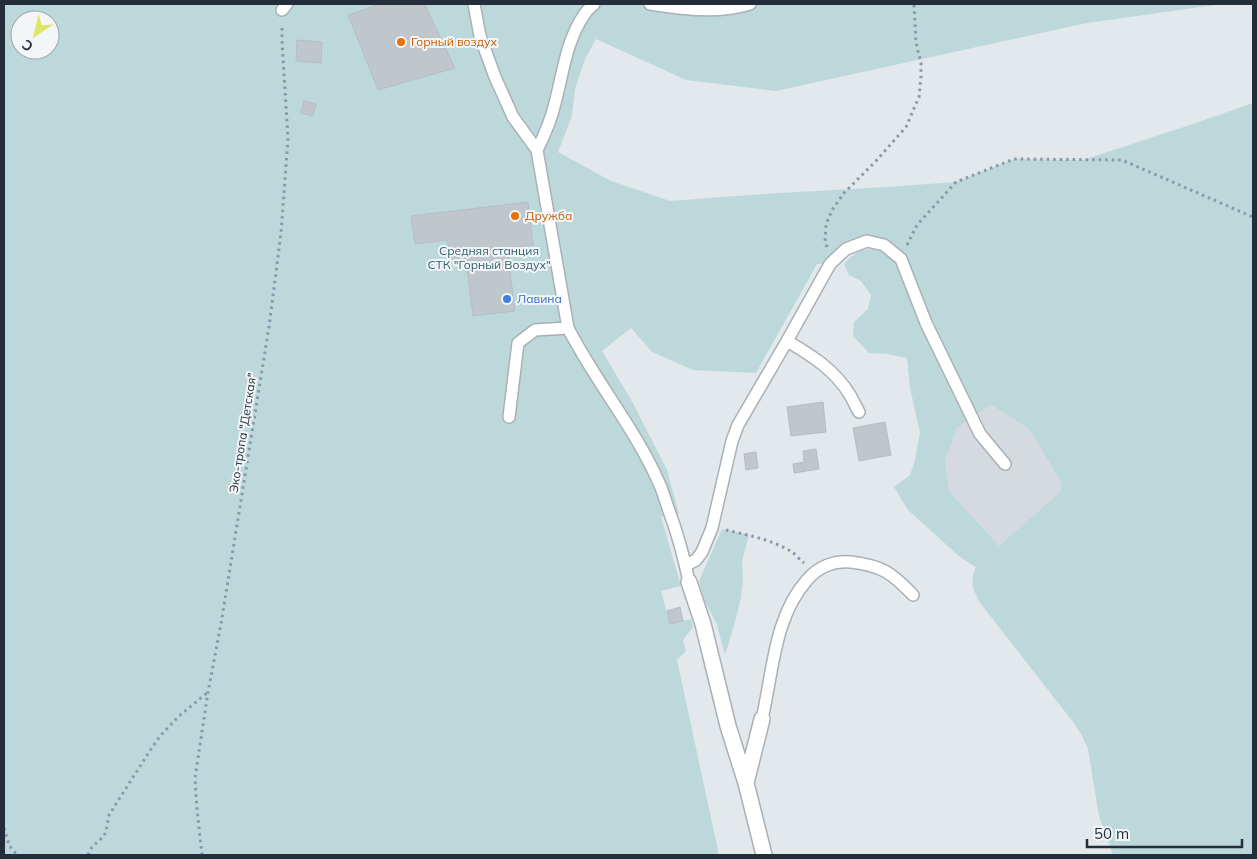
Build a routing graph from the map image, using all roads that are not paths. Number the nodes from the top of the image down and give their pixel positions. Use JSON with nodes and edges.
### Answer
{"nodes":[{"id":1,"x":474,"y":4,"type":"edge"},
{"id":2,"x":594,"y":4,"type":"edge"},
{"id":3,"x":650,"y":4,"type":"edge"},
{"id":4,"x":750,"y":4,"type":"edge"},
{"id":5,"x":536,"y":150,"type":"junction"},
{"id":6,"x":568,"y":328,"type":"junction"},
{"id":7,"x":787,"y":341,"type":"junction"},
{"id":8,"x":859,"y":412,"type":"dead end"},
{"id":9,"x":509,"y":417,"type":"dead end"},
{"id":10,"x":1005,"y":464,"type":"dead end"},
{"id":11,"x":686,"y":565,"type":"junction"},
{"id":12,"x":689,"y":582,"type":"joint"},
{"id":13,"x":913,"y":595,"type":"dead end"},
{"id":14,"x":762,"y":719,"type":"joint"},
{"id":15,"x":746,"y":783,"type":"junction"},
{"id":16,"x":764,"y":855,"type":"edge"}],
"edges":[{"from":1,"to":5,"type":"lane"},
{"from":2,"to":5,"type":"lane"},
{"from":3,"to":4,"type":"lane"},
{"from":5,"to":6,"type":"lane"},
{"from":6,"to":9,"type":"lane"},
{"from":6,"to":11,"type":"lane"},
{"from":7,"to":8,"type":"lane"},
{"from":7,"to":10,"type":"lane"},
{"from":7,"to":11,"type":"lane"},
{"from":11,"to":12,"type":"lane"},
{"from":12,"to":15,"type":"street"},
{"from":13,"to":14,"type":"lane"},
{"from":14,"to":15,"type":"street"},
{"from":15,"to":16,"type":"street"}]}
